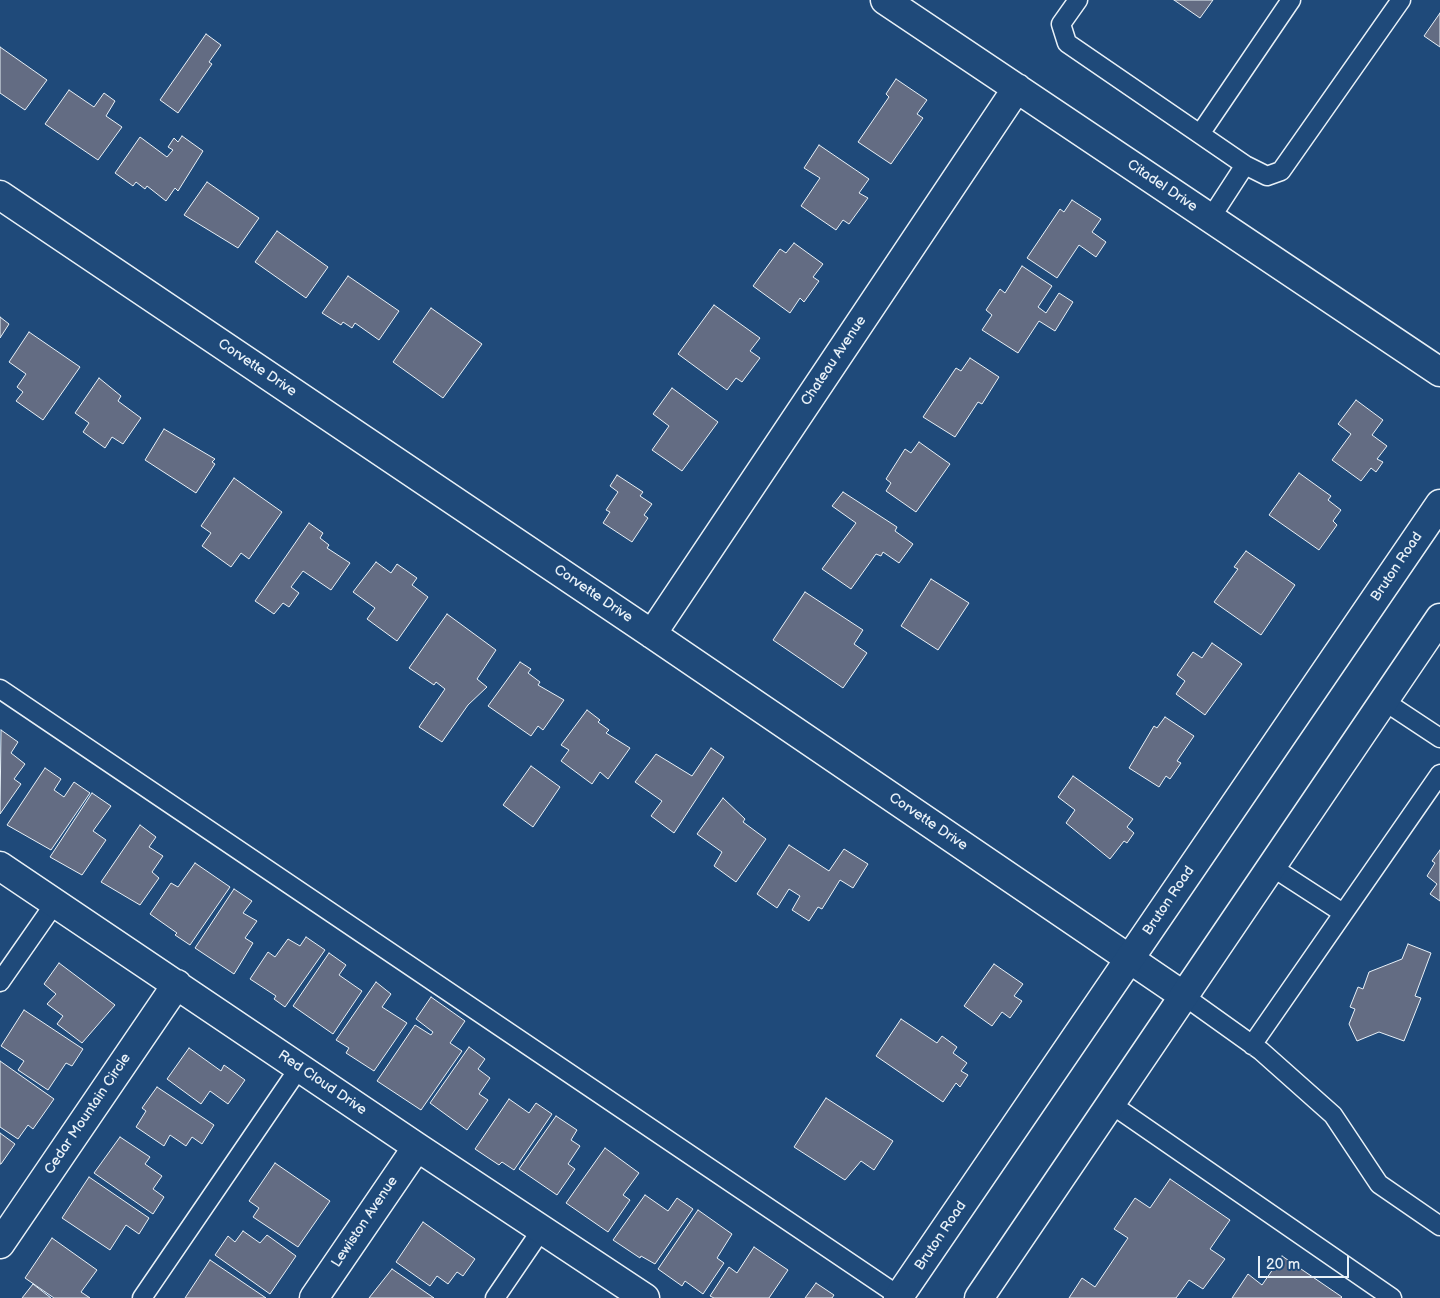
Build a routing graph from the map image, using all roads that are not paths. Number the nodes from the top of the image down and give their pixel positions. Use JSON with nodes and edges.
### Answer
{"nodes":[{"id":1,"x":884,"y":0,"type":"edge"},
{"id":2,"x":1078,"y":0,"type":"edge"},
{"id":3,"x":1291,"y":0,"type":"edge"},
{"id":4,"x":1401,"y":0,"type":"edge"},
{"id":5,"x":1017,"y":88,"type":"junction"},
{"id":6,"x":1200,"y":134,"type":"junction"},
{"id":7,"x":1245,"y":165,"type":"junction"},
{"id":8,"x":0,"y":195,"type":"edge"},
{"id":9,"x":1210,"y":218,"type":"junction"},
{"id":10,"x":1440,"y":372,"type":"edge"},
{"id":11,"x":1440,"y":504,"type":"edge"},
{"id":12,"x":1440,"y":618,"type":"edge"},
{"id":13,"x":652,"y":634,"type":"junction"},
{"id":14,"x":0,"y":689,"type":"edge"},
{"id":15,"x":1384,"y":701,"type":"junction"},
{"id":16,"x":1440,"y":738,"type":"edge"},
{"id":17,"x":1440,"y":774,"type":"edge"},
{"id":18,"x":0,"y":866,"type":"edge"},
{"id":19,"x":1272,"y":867,"type":"junction"},
{"id":20,"x":54,"y":903,"type":"junction"},
{"id":21,"x":1343,"y":913,"type":"junction"},
{"id":22,"x":1129,"y":959,"type":"junction"},
{"id":23,"x":0,"y":982,"type":"edge"},
{"id":24,"x":177,"y":984,"type":"junction"},
{"id":25,"x":1184,"y":996,"type":"junction"},
{"id":26,"x":1252,"y":1045,"type":"junction"},
{"id":27,"x":300,"y":1068,"type":"junction"},
{"id":28,"x":1111,"y":1104,"type":"junction"},
{"id":29,"x":417,"y":1147,"type":"junction"},
{"id":30,"x":1440,"y":1226,"type":"edge"},
{"id":31,"x":542,"y":1229,"type":"junction"},
{"id":32,"x":0,"y":1244,"type":"edge"},
{"id":33,"x":900,"y":1297,"type":"edge"},
{"id":34,"x":142,"y":1298,"type":"edge"},
{"id":35,"x":314,"y":1298,"type":"edge"},
{"id":36,"x":495,"y":1298,"type":"edge"},
{"id":37,"x":645,"y":1298,"type":"edge"},
{"id":38,"x":979,"y":1298,"type":"edge"},
{"id":39,"x":1392,"y":1298,"type":"edge"}],
"edges":[{"from":1,"to":5,"type":"street","name":"Citadel Drive"},
{"from":2,"to":6,"type":"lane"},
{"from":3,"to":6,"type":"lane"},
{"from":4,"to":7,"type":"lane"},
{"from":5,"to":9,"type":"street","name":"Citadel Drive"},
{"from":5,"to":13,"type":"street","name":"Chateau Avenue"},
{"from":6,"to":7,"type":"lane"},
{"from":7,"to":9,"type":"lane"},
{"from":8,"to":13,"type":"street","name":"Corvette Drive"},
{"from":9,"to":10,"type":"street","name":"Citadel Drive"},
{"from":11,"to":22,"type":"street","name":"Bruton Road"},
{"from":12,"to":15,"type":"street"},
{"from":13,"to":22,"type":"street","name":"Corvette Drive"},
{"from":14,"to":33,"type":"lane"},
{"from":15,"to":16,"type":"lane"},
{"from":15,"to":19,"type":"street"},
{"from":17,"to":21,"type":"lane"},
{"from":18,"to":20,"type":"street","name":"Red Cloud Drive"},
{"from":19,"to":21,"type":"lane"},
{"from":19,"to":25,"type":"street"},
{"from":20,"to":23,"type":"lane"},
{"from":20,"to":24,"type":"street","name":"Red Cloud Drive"},
{"from":21,"to":26,"type":"lane"},
{"from":22,"to":25,"type":"street","name":"Corvette Drive"},
{"from":22,"to":33,"type":"street","name":"Bruton Road"},
{"from":24,"to":27,"type":"street","name":"Red Cloud Drive"},
{"from":24,"to":32,"type":"street","name":"Cedar Mountain Circle"},
{"from":25,"to":26,"type":"lane"},
{"from":25,"to":28,"type":"street"},
{"from":26,"to":30,"type":"lane"},
{"from":27,"to":29,"type":"street","name":"Red Cloud Drive"},
{"from":27,"to":34,"type":"lane"},
{"from":28,"to":38,"type":"street"},
{"from":28,"to":39,"type":"lane"},
{"from":29,"to":31,"type":"street","name":"Red Cloud Drive"},
{"from":29,"to":35,"type":"street","name":"Lewiston Avenue"},
{"from":31,"to":36,"type":"lane"},
{"from":31,"to":37,"type":"street","name":"Red Cloud Drive"}]}
